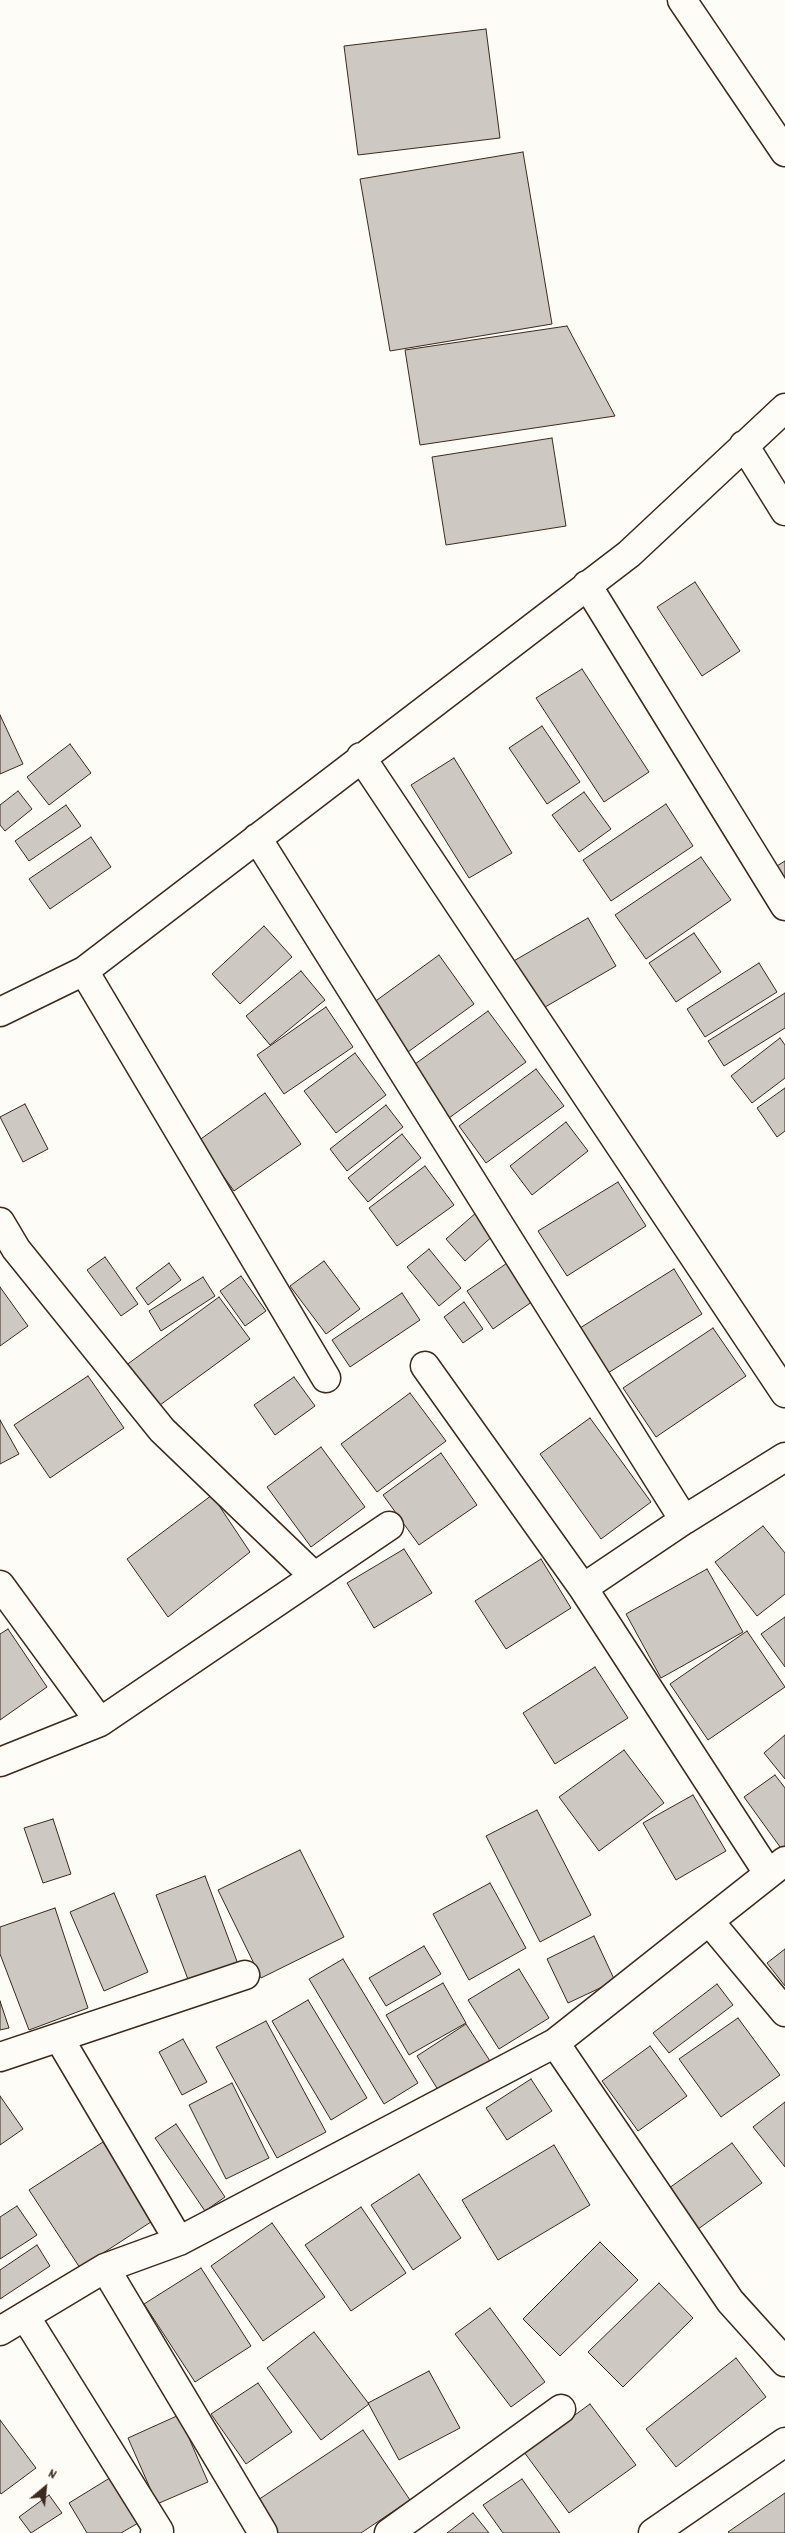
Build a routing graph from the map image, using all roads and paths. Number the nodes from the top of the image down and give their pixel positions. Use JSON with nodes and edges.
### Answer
{"nodes":[{"id":1,"x":682,"y":0,"type":"edge"},
{"id":2,"x":785,"y":152,"type":"edge"},
{"id":3,"x":785,"y":408,"type":"edge"},
{"id":4,"x":744,"y":445,"type":"junction"},
{"id":5,"x":785,"y":511,"type":"edge"},
{"id":6,"x":587,"y":585,"type":"junction"},
{"id":7,"x":361,"y":757,"type":"junction"},
{"id":8,"x":258,"y":838,"type":"junction"},
{"id":9,"x":785,"y":906,"type":"edge"},
{"id":10,"x":84,"y":971,"type":"junction"},
{"id":11,"x":0,"y":1012,"type":"edge"},
{"id":12,"x":0,"y":1222,"type":"edge"},
{"id":13,"x":425,"y":1366,"type":"dead end"},
{"id":14,"x":326,"y":1378,"type":"dead end"},
{"id":15,"x":785,"y":1393,"type":"edge"},
{"id":16,"x":785,"y":1456,"type":"edge"},
{"id":17,"x":684,"y":1520,"type":"junction"},
{"id":18,"x":389,"y":1526,"type":"dead end"},
{"id":19,"x":314,"y":1576,"type":"junction"},
{"id":20,"x":0,"y":1585,"type":"edge"},
{"id":21,"x":583,"y":1588,"type":"junction"},
{"id":22,"x":100,"y":1722,"type":"junction"},
{"id":23,"x":0,"y":1762,"type":"edge"},
{"id":24,"x":776,"y":1867,"type":"edge"},
{"id":25,"x":709,"y":1921,"type":"junction"},
{"id":26,"x":245,"y":1975,"type":"dead end"},
{"id":27,"x":785,"y":2012,"type":"edge"},
{"id":28,"x":58,"y":2038,"type":"junction"},
{"id":29,"x":555,"y":2043,"type":"junction"},
{"id":30,"x":0,"y":2058,"type":"edge"},
{"id":31,"x":179,"y":2241,"type":"junction"},
{"id":32,"x":105,"y":2268,"type":"junction"},
{"id":33,"x":26,"y":2316,"type":"junction"},
{"id":34,"x":0,"y":2331,"type":"edge"},
{"id":35,"x":785,"y":2362,"type":"edge"},
{"id":36,"x":561,"y":2409,"type":"dead end"},
{"id":37,"x":785,"y":2442,"type":"edge"},
{"id":38,"x":155,"y":2533,"type":"edge"},
{"id":39,"x":263,"y":2533,"type":"edge"},
{"id":40,"x":389,"y":2533,"type":"edge"},
{"id":41,"x":654,"y":2533,"type":"edge"}],
"edges":[{"from":1,"to":2,"type":"street"},
{"from":3,"to":4,"type":"street"},
{"from":4,"to":5,"type":"street"},
{"from":4,"to":6,"type":"street"},
{"from":6,"to":7,"type":"street"},
{"from":6,"to":9,"type":"street"},
{"from":7,"to":8,"type":"street"},
{"from":7,"to":15,"type":"street"},
{"from":8,"to":10,"type":"street"},
{"from":8,"to":17,"type":"street"},
{"from":10,"to":11,"type":"street"},
{"from":10,"to":14,"type":"street"},
{"from":12,"to":19,"type":"street"},
{"from":13,"to":21,"type":"street"},
{"from":16,"to":17,"type":"street"},
{"from":17,"to":21,"type":"street"},
{"from":18,"to":19,"type":"street"},
{"from":19,"to":22,"type":"street"},
{"from":20,"to":22,"type":"street"},
{"from":21,"to":24,"type":"street"},
{"from":22,"to":23,"type":"street"},
{"from":24,"to":25,"type":"street"},
{"from":25,"to":27,"type":"street"},
{"from":25,"to":29,"type":"street"},
{"from":26,"to":28,"type":"street"},
{"from":28,"to":30,"type":"street"},
{"from":28,"to":31,"type":"street"},
{"from":29,"to":31,"type":"street"},
{"from":29,"to":35,"type":"street"},
{"from":31,"to":32,"type":"street"},
{"from":32,"to":33,"type":"street"},
{"from":32,"to":39,"type":"street"},
{"from":33,"to":34,"type":"street"},
{"from":33,"to":38,"type":"street"},
{"from":36,"to":40,"type":"street"},
{"from":37,"to":41,"type":"street"}]}
